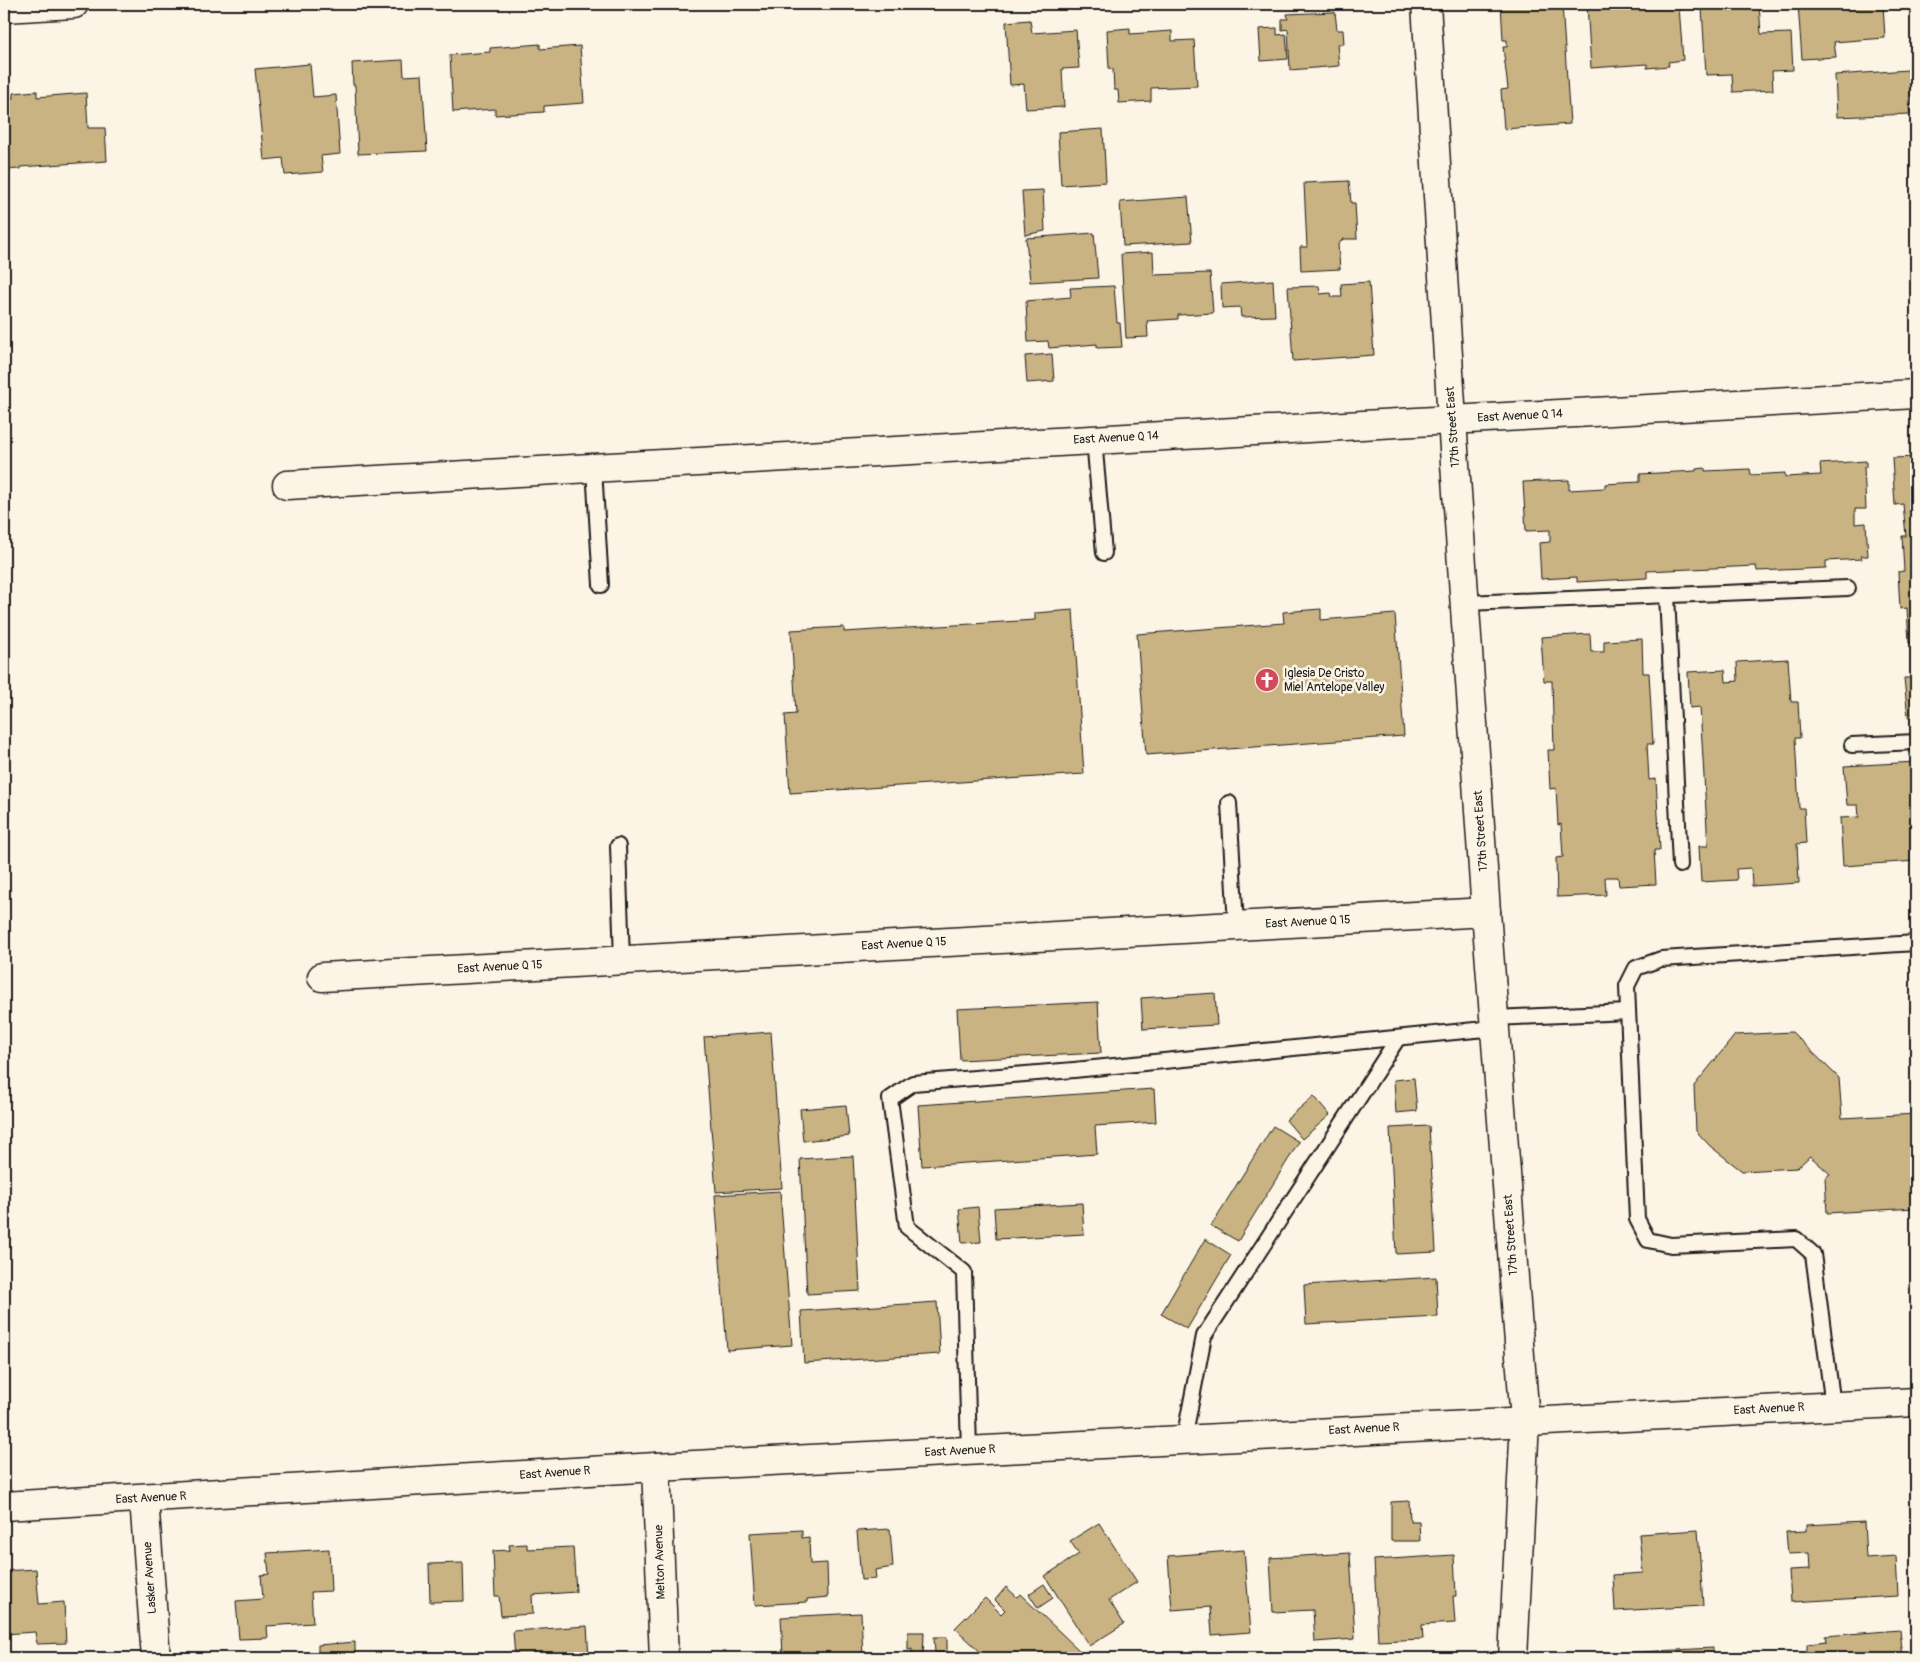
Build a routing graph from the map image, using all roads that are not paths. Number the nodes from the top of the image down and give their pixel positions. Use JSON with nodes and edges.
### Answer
{"nodes":[{"id":1,"x":74,"y":4,"type":"edge"},
{"id":2,"x":1426,"y":4,"type":"edge"},
{"id":3,"x":4,"y":8,"type":"edge"},
{"id":4,"x":1916,"y":394,"type":"edge"},
{"id":5,"x":1452,"y":420,"type":"junction"},
{"id":6,"x":1094,"y":439,"type":"junction"},
{"id":7,"x":594,"y":468,"type":"junction"},
{"id":8,"x":287,"y":485,"type":"dead end"},
{"id":9,"x":1104,"y":552,"type":"dead end"},
{"id":10,"x":601,"y":585,"type":"dead end"},
{"id":11,"x":1848,"y":588,"type":"dead end"},
{"id":12,"x":1667,"y":595,"type":"junction"},
{"id":13,"x":1465,"y":603,"type":"junction"},
{"id":14,"x":1916,"y":742,"type":"edge"},
{"id":15,"x":1852,"y":745,"type":"dead end"},
{"id":16,"x":1229,"y":803,"type":"dead end"},
{"id":17,"x":618,"y":846,"type":"dead end"},
{"id":18,"x":1680,"y":865,"type":"dead end"},
{"id":19,"x":1486,"y":912,"type":"junction"},
{"id":20,"x":1236,"y":926,"type":"junction"},
{"id":21,"x":1916,"y":943,"type":"edge"},
{"id":22,"x":622,"y":960,"type":"junction"},
{"id":23,"x":322,"y":977,"type":"dead end"},
{"id":24,"x":1628,"y":1012,"type":"junction"},
{"id":25,"x":1495,"y":1023,"type":"junction"},
{"id":26,"x":1398,"y":1038,"type":"junction"},
{"id":27,"x":1916,"y":1402,"type":"edge"},
{"id":28,"x":1833,"y":1406,"type":"junction"},
{"id":29,"x":1525,"y":1421,"type":"junction"},
{"id":30,"x":1184,"y":1439,"type":"junction"},
{"id":31,"x":969,"y":1450,"type":"junction"},
{"id":32,"x":656,"y":1467,"type":"junction"},
{"id":33,"x":144,"y":1499,"type":"junction"},
{"id":34,"x":4,"y":1506,"type":"edge"},
{"id":35,"x":156,"y":1658,"type":"edge"},
{"id":36,"x":664,"y":1658,"type":"edge"},
{"id":37,"x":1513,"y":1658,"type":"edge"}],
"edges":[{"from":1,"to":3,"type":"street"},
{"from":2,"to":5,"type":"street","name":"17th Street East"},
{"from":4,"to":5,"type":"street","name":"East Avenue Q 14"},
{"from":5,"to":6,"type":"street","name":"East Avenue Q 14"},
{"from":5,"to":13,"type":"street","name":"17th Street East"},
{"from":6,"to":7,"type":"street","name":"East Avenue Q 14"},
{"from":6,"to":9,"type":"lane"},
{"from":7,"to":8,"type":"street","name":"East Avenue Q 14"},
{"from":7,"to":10,"type":"lane"},
{"from":11,"to":12,"type":"lane"},
{"from":12,"to":13,"type":"lane"},
{"from":12,"to":18,"type":"lane"},
{"from":13,"to":19,"type":"street","name":"17th Street East"},
{"from":14,"to":15,"type":"lane"},
{"from":16,"to":20,"type":"lane"},
{"from":17,"to":22,"type":"lane"},
{"from":19,"to":20,"type":"street","name":"East Avenue Q 15"},
{"from":19,"to":25,"type":"street","name":"17th Street East"},
{"from":20,"to":22,"type":"street","name":"East Avenue Q 15"},
{"from":21,"to":24,"type":"lane"},
{"from":22,"to":23,"type":"street","name":"East Avenue Q 15"},
{"from":24,"to":25,"type":"lane"},
{"from":24,"to":28,"type":"lane"},
{"from":25,"to":26,"type":"lane"},
{"from":25,"to":29,"type":"street","name":"17th Street East"},
{"from":26,"to":30,"type":"lane"},
{"from":26,"to":31,"type":"lane"},
{"from":27,"to":28,"type":"street","name":"East Avenue R"},
{"from":28,"to":29,"type":"street","name":"East Avenue R"},
{"from":29,"to":30,"type":"street","name":"East Avenue R"},
{"from":29,"to":37,"type":"street","name":"17th Street East"},
{"from":30,"to":31,"type":"street","name":"East Avenue R"},
{"from":31,"to":32,"type":"street","name":"East Avenue R"},
{"from":32,"to":33,"type":"street","name":"East Avenue R"},
{"from":32,"to":36,"type":"street","name":"Melton Avenue"},
{"from":33,"to":34,"type":"street","name":"East Avenue R"},
{"from":33,"to":35,"type":"street","name":"Lasker Avenue"}]}
